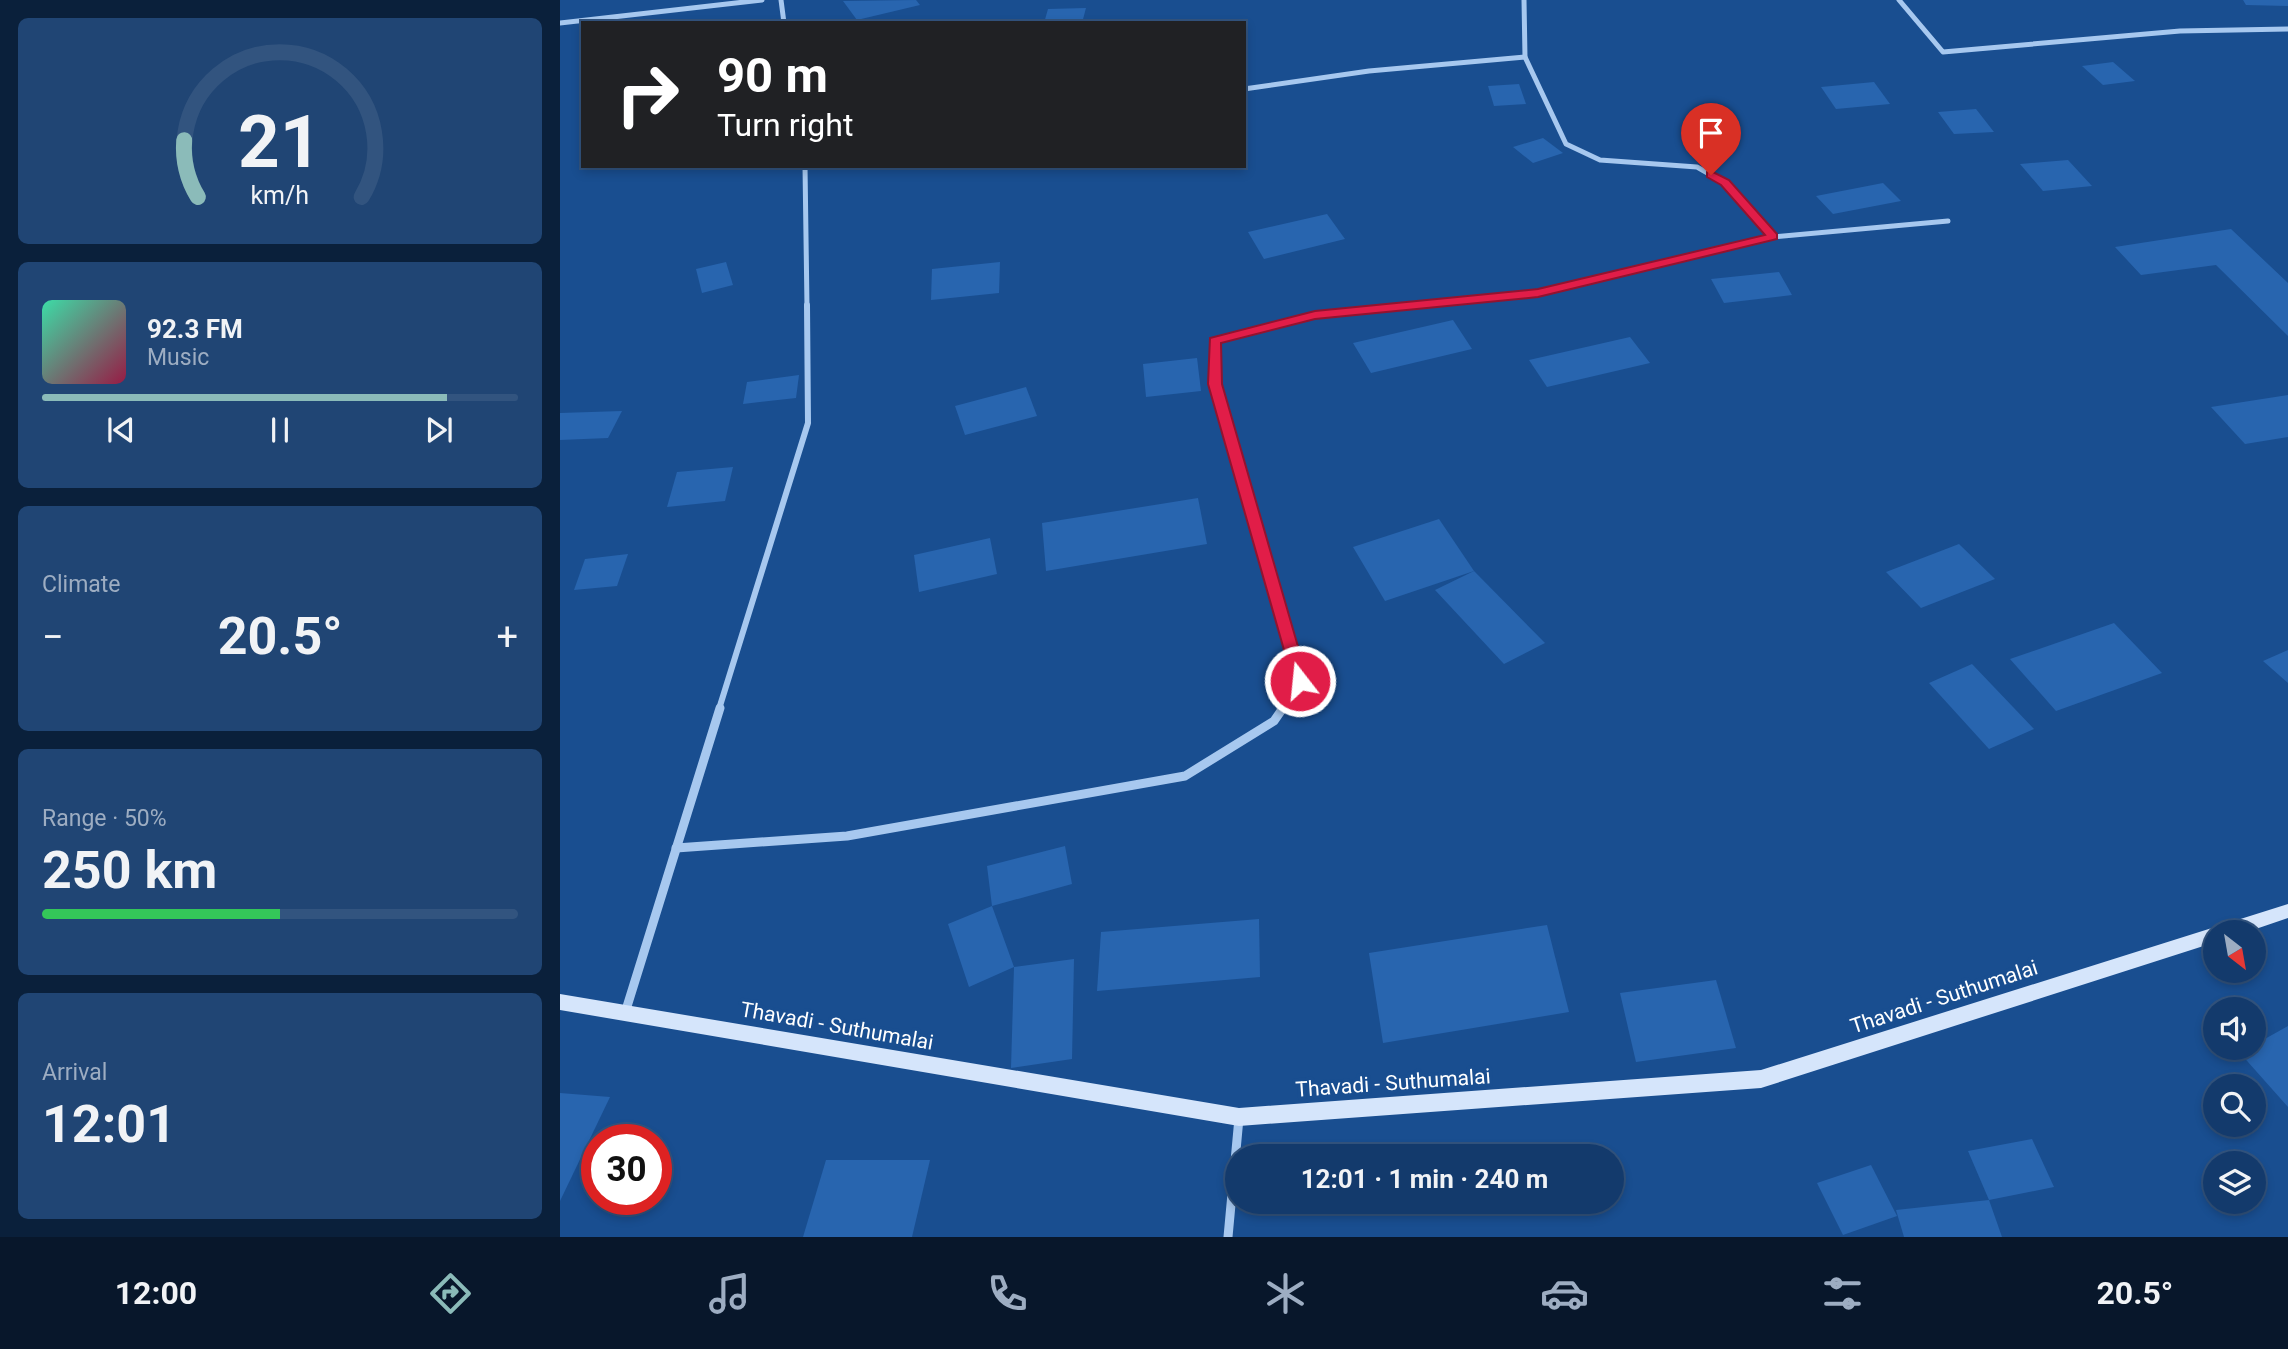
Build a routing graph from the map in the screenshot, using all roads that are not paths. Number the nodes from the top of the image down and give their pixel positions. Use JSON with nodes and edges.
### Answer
{"nodes":[{"id":1,"x":762,"y":0,"type":"edge"},
{"id":2,"x":781,"y":0,"type":"edge"},
{"id":3,"x":1524,"y":0,"type":"edge"},
{"id":4,"x":1899,"y":0,"type":"edge"},
{"id":5,"x":784,"y":21,"type":"edge"},
{"id":6,"x":560,"y":23,"type":"edge"},
{"id":7,"x":2288,"y":29,"type":"edge"},
{"id":8,"x":1525,"y":57,"type":"junction"},
{"id":9,"x":1246,"y":89,"type":"edge"},
{"id":10,"x":805,"y":168,"type":"edge"},
{"id":11,"x":1948,"y":221,"type":"dead end"},
{"id":12,"x":1773,"y":237,"type":"junction"},
{"id":13,"x":676,"y":848,"type":"junction"},
{"id":14,"x":2288,"y":911,"type":"edge"},
{"id":15,"x":2261,"y":920,"type":"edge"},
{"id":16,"x":2203,"y":939,"type":"edge"},
{"id":17,"x":560,"y":1002,"type":"edge"},
{"id":18,"x":624,"y":1013,"type":"junction"},
{"id":19,"x":1239,"y":1117,"type":"junction"},
{"id":20,"x":1228,"y":1237,"type":"edge"}],
"edges":[{"from":1,"to":6,"type":"street"},
{"from":2,"to":5,"type":"street"},
{"from":3,"to":8,"type":"street"},
{"from":4,"to":7,"type":"street"},
{"from":8,"to":9,"type":"street"},
{"from":8,"to":12,"type":"street"},
{"from":10,"to":13,"type":"street"},
{"from":11,"to":12,"type":"street"},
{"from":12,"to":13,"type":"street"},
{"from":13,"to":18,"type":"street"},
{"from":14,"to":15,"type":"main road","name":"Thavadi - Suthumalai"},
{"from":16,"to":19,"type":"main road","name":"Thavadi - Suthumalai"},
{"from":17,"to":18,"type":"main road","name":"Thavadi - Suthumalai"},
{"from":18,"to":19,"type":"main road","name":"Thavadi - Suthumalai"},
{"from":19,"to":20,"type":"street"}]}
